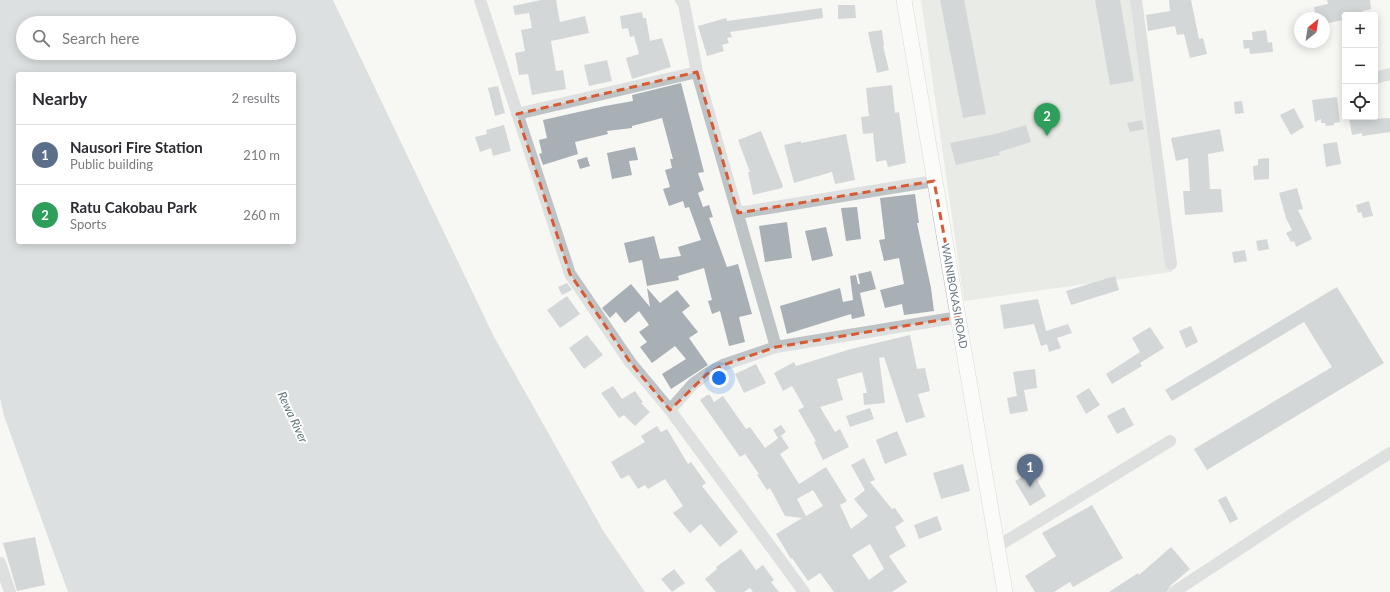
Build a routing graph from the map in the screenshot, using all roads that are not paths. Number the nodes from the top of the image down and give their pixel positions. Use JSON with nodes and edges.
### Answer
{"nodes":[{"id":1,"x":480,"y":0,"type":"edge"},
{"id":2,"x":904,"y":0,"type":"edge"},
{"id":3,"x":1136,"y":0,"type":"edge"},
{"id":4,"x":686,"y":1,"type":"edge"},
{"id":5,"x":697,"y":72,"type":"junction"},
{"id":6,"x":1390,"y":74,"type":"edge"},
{"id":7,"x":1378,"y":77,"type":"edge"},
{"id":8,"x":517,"y":114,"type":"junction"},
{"id":9,"x":934,"y":181,"type":"junction"},
{"id":10,"x":738,"y":213,"type":"junction"},
{"id":11,"x":1171,"y":264,"type":"dead end"},
{"id":12,"x":960,"y":317,"type":"junction"},
{"id":13,"x":776,"y":347,"type":"junction"},
{"id":14,"x":670,"y":410,"type":"junction"},
{"id":15,"x":1170,"y":441,"type":"dead end"},
{"id":16,"x":1390,"y":453,"type":"edge"},
{"id":17,"x":998,"y":546,"type":"junction"},
{"id":18,"x":0,"y":563,"type":"edge"},
{"id":19,"x":10,"y":592,"type":"edge"},
{"id":20,"x":804,"y":592,"type":"edge"},
{"id":21,"x":1005,"y":592,"type":"edge"},
{"id":22,"x":1174,"y":592,"type":"edge"}],
"edges":[{"from":1,"to":8,"type":"street"},
{"from":2,"to":9,"type":"main road","name":"WAINIBOKASI ROAD"},
{"from":3,"to":11,"type":"street"},
{"from":4,"to":5,"type":"street"},
{"from":5,"to":8,"type":"street"},
{"from":5,"to":10,"type":"street"},
{"from":6,"to":7,"type":"street"},
{"from":8,"to":14,"type":"street"},
{"from":9,"to":10,"type":"street"},
{"from":9,"to":12,"type":"main road","name":"WAINIBOKASI ROAD"},
{"from":10,"to":13,"type":"street"},
{"from":12,"to":13,"type":"street"},
{"from":12,"to":17,"type":"main road","name":"WAINIBOKASI ROAD"},
{"from":13,"to":14,"type":"street"},
{"from":14,"to":20,"type":"street"},
{"from":15,"to":17,"type":"street"},
{"from":16,"to":22,"type":"street"},
{"from":17,"to":21,"type":"main road","name":"WAINIBOKASI ROAD"},
{"from":18,"to":19,"type":"street"}]}
